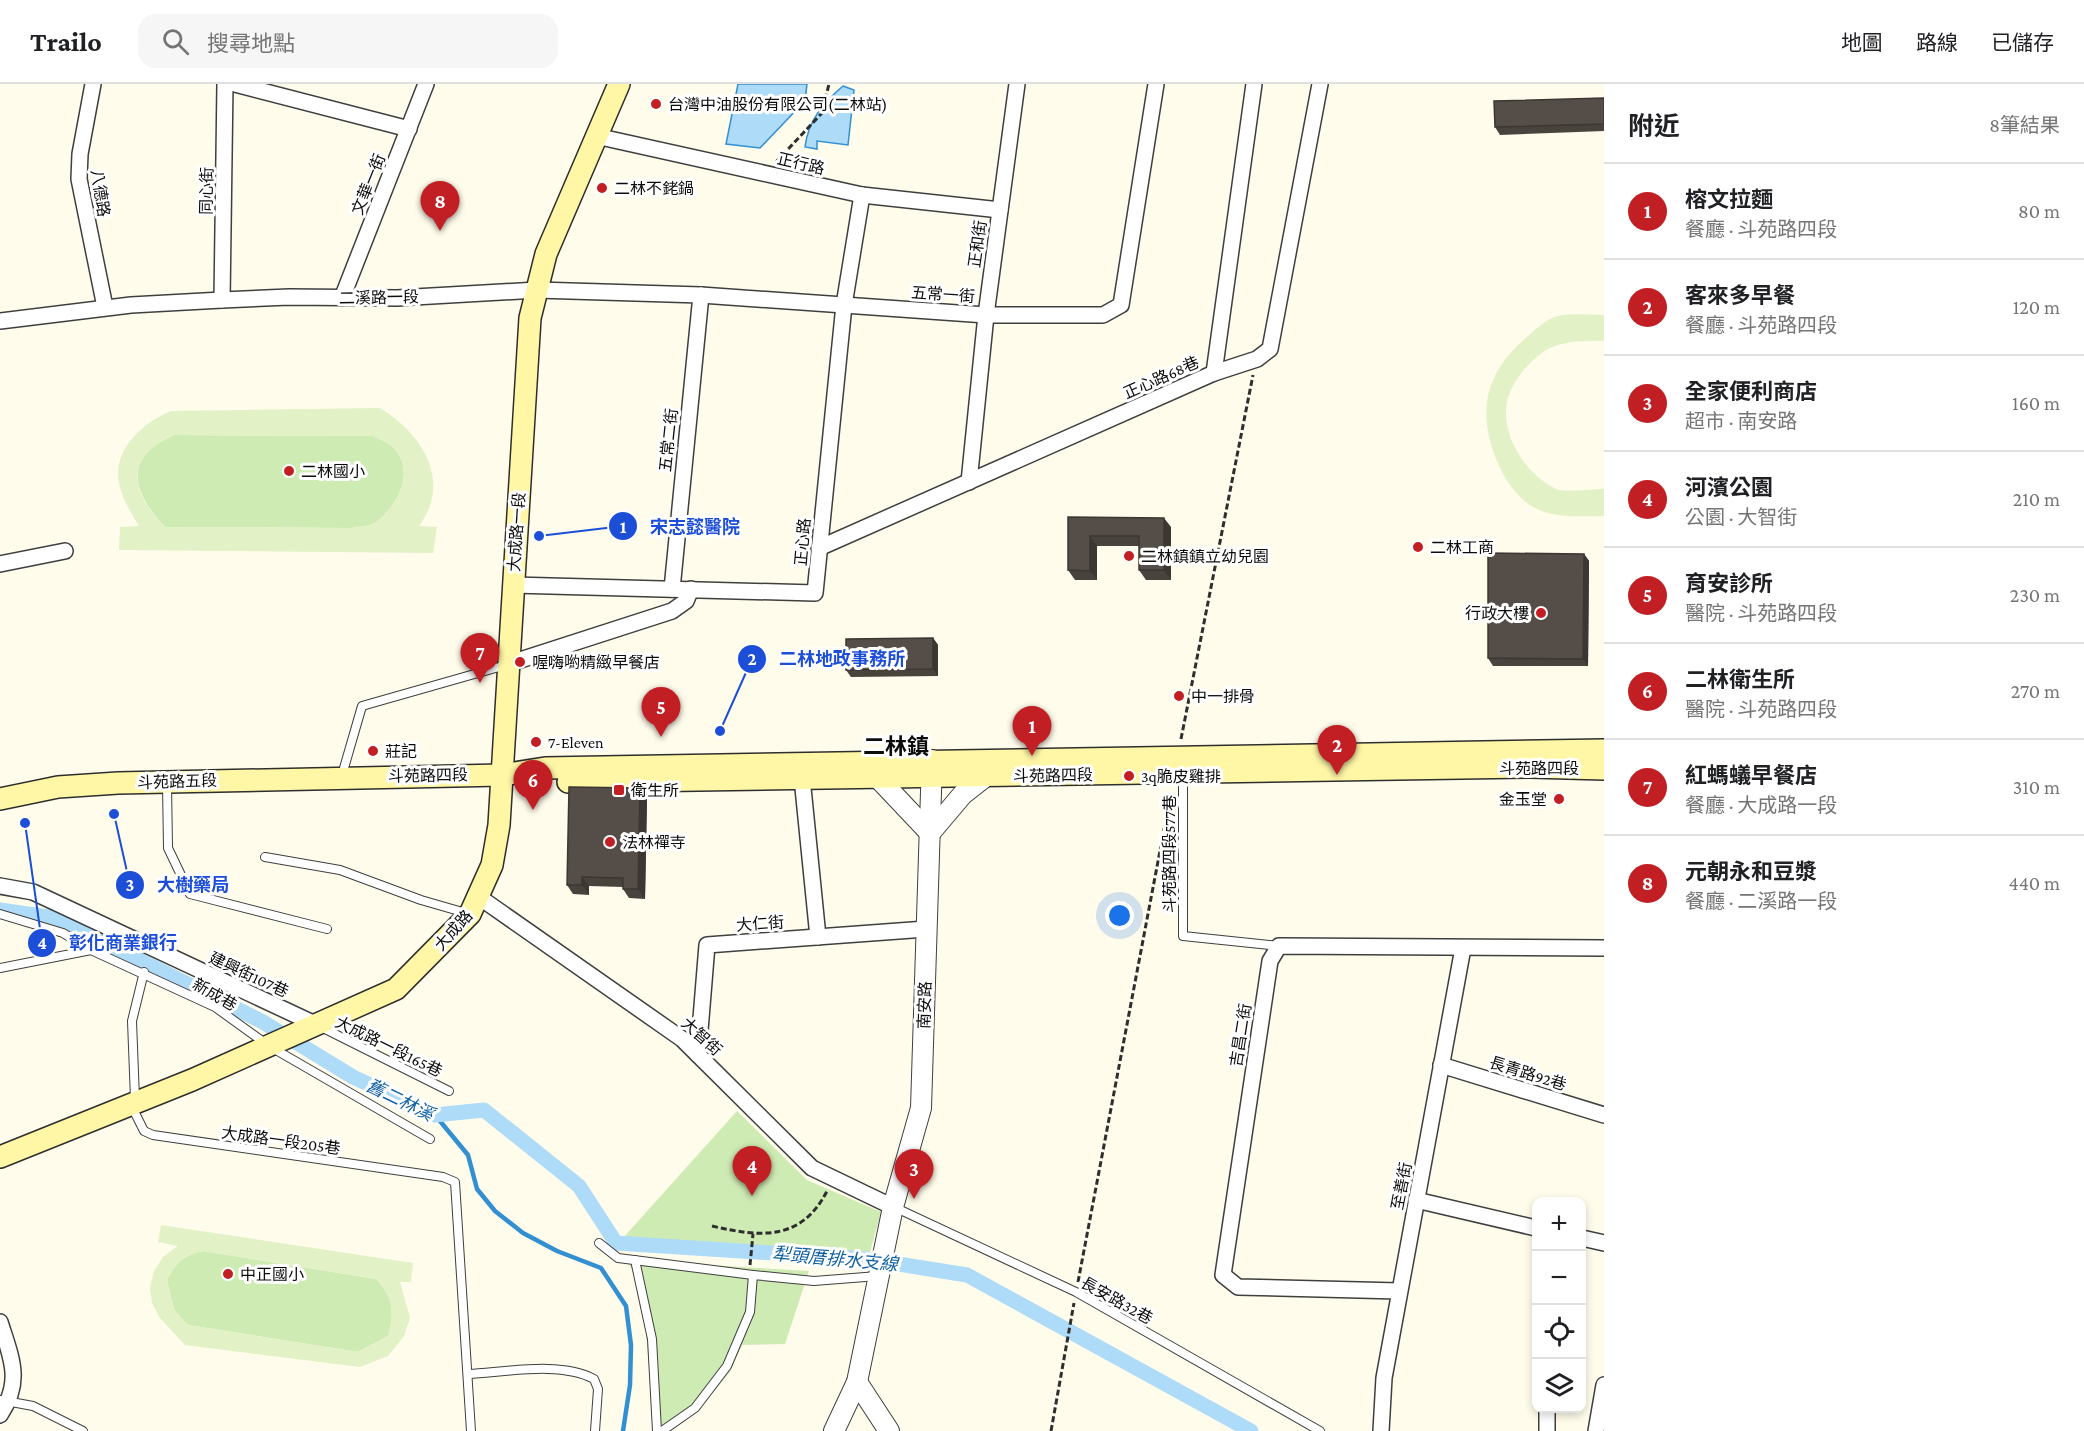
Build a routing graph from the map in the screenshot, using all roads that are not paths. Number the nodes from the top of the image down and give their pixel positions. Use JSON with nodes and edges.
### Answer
{"nodes":[{"id":1,"x":93,"y":84,"type":"edge"},
{"id":2,"x":225,"y":84,"type":"edge"},
{"id":3,"x":234,"y":84,"type":"edge"},
{"id":4,"x":426,"y":84,"type":"edge"},
{"id":5,"x":619,"y":84,"type":"edge"},
{"id":6,"x":1017,"y":84,"type":"edge"},
{"id":7,"x":1156,"y":84,"type":"edge"},
{"id":8,"x":1254,"y":84,"type":"edge"},
{"id":9,"x":1320,"y":84,"type":"edge"},
{"id":10,"x":409,"y":129,"type":"junction"},
{"id":11,"x":596,"y":136,"type":"junction"},
{"id":12,"x":862,"y":195,"type":"junction"},
{"id":13,"x":1000,"y":210,"type":"junction"},
{"id":14,"x":537,"y":290,"type":"junction"},
{"id":15,"x":701,"y":295,"type":"junction"},
{"id":16,"x":342,"y":297,"type":"junction"},
{"id":17,"x":222,"y":300,"type":"junction"},
{"id":18,"x":844,"y":305,"type":"junction"},
{"id":19,"x":105,"y":308,"type":"junction"},
{"id":20,"x":986,"y":315,"type":"junction"},
{"id":21,"x":0,"y":321,"type":"edge"},
{"id":22,"x":1214,"y":373,"type":"junction"},
{"id":23,"x":969,"y":482,"type":"junction"},
{"id":24,"x":819,"y":548,"type":"junction"},
{"id":25,"x":65,"y":551,"type":"dead end"},
{"id":26,"x":0,"y":564,"type":"edge"},
{"id":27,"x":513,"y":585,"type":"junction"},
{"id":28,"x":672,"y":589,"type":"junction"},
{"id":29,"x":691,"y":589,"type":"junction"},
{"id":30,"x":508,"y":664,"type":"junction"},
{"id":31,"x":1604,"y":750,"type":"edge"},
{"id":32,"x":1178,"y":767,"type":"junction"},
{"id":33,"x":933,"y":768,"type":"junction"},
{"id":34,"x":1604,"y":769,"type":"edge"},
{"id":35,"x":502,"y":775,"type":"junction"},
{"id":36,"x":348,"y":776,"type":"junction"},
{"id":37,"x":986,"y":776,"type":"junction"},
{"id":38,"x":877,"y":777,"type":"junction"},
{"id":39,"x":802,"y":778,"type":"junction"},
{"id":40,"x":167,"y":781,"type":"junction"},
{"id":41,"x":0,"y":800,"type":"edge"},
{"id":42,"x":930,"y":833,"type":"junction"},
{"id":43,"x":266,"y":857,"type":"dead end"},
{"id":44,"x":0,"y":886,"type":"edge"},
{"id":45,"x":475,"y":905,"type":"junction"},
{"id":46,"x":0,"y":914,"type":"edge"},
{"id":47,"x":327,"y":929,"type":"dead end"},
{"id":48,"x":926,"y":929,"type":"junction"},
{"id":49,"x":818,"y":937,"type":"junction"},
{"id":50,"x":1278,"y":946,"type":"junction"},
{"id":51,"x":1463,"y":948,"type":"junction"},
{"id":52,"x":1604,"y":948,"type":"edge"},
{"id":53,"x":91,"y":950,"type":"junction"},
{"id":54,"x":0,"y":968,"type":"edge"},
{"id":55,"x":144,"y":972,"type":"junction"},
{"id":56,"x":317,"y":1025,"type":"junction"},
{"id":57,"x":269,"y":1046,"type":"junction"},
{"id":58,"x":698,"y":1055,"type":"junction"},
{"id":59,"x":1441,"y":1065,"type":"junction"},
{"id":60,"x":449,"y":1091,"type":"dead end"},
{"id":61,"x":133,"y":1105,"type":"junction"},
{"id":62,"x":1604,"y":1115,"type":"edge"},
{"id":63,"x":430,"y":1138,"type":"dead end"},
{"id":64,"x":0,"y":1157,"type":"edge"},
{"id":65,"x":1416,"y":1200,"type":"junction"},
{"id":66,"x":893,"y":1207,"type":"junction"},
{"id":67,"x":1532,"y":1227,"type":"edge"},
{"id":68,"x":1586,"y":1239,"type":"edge"},
{"id":69,"x":599,"y":1243,"type":"dead end"},
{"id":70,"x":1604,"y":1243,"type":"edge"},
{"id":71,"x":635,"y":1260,"type":"junction"},
{"id":72,"x":753,"y":1275,"type":"junction"},
{"id":73,"x":880,"y":1276,"type":"junction"},
{"id":74,"x":1399,"y":1291,"type":"junction"},
{"id":75,"x":0,"y":1322,"type":"edge"},
{"id":76,"x":469,"y":1374,"type":"junction"},
{"id":77,"x":857,"y":1382,"type":"junction"},
{"id":78,"x":1604,"y":1385,"type":"edge"},
{"id":79,"x":4,"y":1400,"type":"edge"},
{"id":80,"x":1547,"y":1413,"type":"edge"},
{"id":81,"x":0,"y":1415,"type":"edge"},
{"id":82,"x":83,"y":1431,"type":"edge"},
{"id":83,"x":471,"y":1431,"type":"edge"},
{"id":84,"x":595,"y":1431,"type":"edge"},
{"id":85,"x":657,"y":1431,"type":"edge"},
{"id":86,"x":662,"y":1431,"type":"edge"},
{"id":87,"x":834,"y":1431,"type":"edge"},
{"id":88,"x":889,"y":1431,"type":"edge"},
{"id":89,"x":1320,"y":1431,"type":"edge"},
{"id":90,"x":1381,"y":1431,"type":"edge"},
{"id":91,"x":1547,"y":1431,"type":"edge"},
{"id":92,"x":1596,"y":1431,"type":"edge"}],
"edges":[{"from":1,"to":19,"type":"street","name":"八德路"},
{"from":2,"to":17,"type":"street","name":"同心街"},
{"from":3,"to":10,"type":"street"},
{"from":4,"to":10,"type":"street","name":"文華一街"},
{"from":5,"to":11,"type":"main road"},
{"from":6,"to":13,"type":"street","name":"正和街"},
{"from":7,"to":20,"type":"street","name":"五常一街"},
{"from":8,"to":22,"type":"street"},
{"from":9,"to":22,"type":"street","name":"正心路68巷"},
{"from":10,"to":16,"type":"street","name":"文華一街"},
{"from":11,"to":12,"type":"street","name":"正行路"},
{"from":11,"to":14,"type":"main road"},
{"from":12,"to":13,"type":"street","name":"正行路"},
{"from":12,"to":18,"type":"street","name":"正心路"},
{"from":13,"to":20,"type":"street","name":"正和街"},
{"from":14,"to":15,"type":"street","name":"五常一街"},
{"from":14,"to":16,"type":"street","name":"二溪路一段"},
{"from":14,"to":27,"type":"main road","name":"大成路一段"},
{"from":15,"to":18,"type":"street","name":"五常一街"},
{"from":15,"to":28,"type":"street","name":"五常二街"},
{"from":16,"to":17,"type":"street","name":"二溪路一段"},
{"from":17,"to":19,"type":"street","name":"二溪路一段"},
{"from":18,"to":20,"type":"street","name":"五常一街"},
{"from":18,"to":24,"type":"street","name":"正心路"},
{"from":19,"to":21,"type":"street","name":"二溪路一段"},
{"from":20,"to":23,"type":"street","name":"正和街"},
{"from":22,"to":23,"type":"street","name":"正心路68巷"},
{"from":23,"to":24,"type":"street","name":"正心路68巷"},
{"from":24,"to":29,"type":"street","name":"正心路"},
{"from":25,"to":26,"type":"street"},
{"from":27,"to":28,"type":"street","name":"正心路"},
{"from":27,"to":30,"type":"main road","name":"大成路一段"},
{"from":28,"to":29,"type":"street","name":"正心路"},
{"from":29,"to":30,"type":"street"},
{"from":30,"to":35,"type":"main road","name":"大成路一段"},
{"from":30,"to":36,"type":"lane"},
{"from":31,"to":32,"type":"main road","name":"斗苑路四段"},
{"from":32,"to":33,"type":"main road","name":"斗苑路四段"},
{"from":32,"to":34,"type":"main road","name":"斗苑路四段"},
{"from":32,"to":37,"type":"main road","name":"斗苑路四段"},
{"from":32,"to":50,"type":"lane","name":"斗苑路四段577巷"},
{"from":33,"to":35,"type":"main road","name":"斗苑路四段"},
{"from":33,"to":37,"type":"main road","name":"斗苑路四段"},
{"from":33,"to":38,"type":"main road","name":"斗苑路四段"},
{"from":33,"to":42,"type":"street","name":"南安路"},
{"from":35,"to":36,"type":"main road","name":"斗苑路四段"},
{"from":35,"to":39,"type":"main road","name":"斗苑路四段"},
{"from":35,"to":45,"type":"main road","name":"大成路"},
{"from":36,"to":40,"type":"main road","name":"斗苑路五段"},
{"from":37,"to":42,"type":"street"},
{"from":38,"to":39,"type":"main road","name":"斗苑路四段"},
{"from":38,"to":42,"type":"street"},
{"from":39,"to":49,"type":"street"},
{"from":40,"to":41,"type":"main road","name":"斗苑路五段"},
{"from":40,"to":47,"type":"lane"},
{"from":42,"to":48,"type":"street","name":"南安路"},
{"from":43,"to":45,"type":"lane"},
{"from":44,"to":56,"type":"street","name":"建興街107巷"},
{"from":45,"to":56,"type":"main road","name":"大成路"},
{"from":45,"to":58,"type":"street","name":"大智街"},
{"from":46,"to":53,"type":"lane","name":"新成巷"},
{"from":48,"to":49,"type":"street","name":"大仁街"},
{"from":48,"to":66,"type":"street","name":"南安路"},
{"from":49,"to":58,"type":"street","name":"大仁街"},
{"from":50,"to":51,"type":"street"},
{"from":50,"to":74,"type":"street","name":"吉昌二街"},
{"from":51,"to":52,"type":"street"},
{"from":51,"to":59,"type":"street","name":"至善街"},
{"from":53,"to":54,"type":"lane"},
{"from":53,"to":55,"type":"lane","name":"新成巷"},
{"from":55,"to":57,"type":"lane","name":"新成巷"},
{"from":55,"to":61,"type":"lane"},
{"from":56,"to":57,"type":"main road","name":"大成路"},
{"from":56,"to":60,"type":"lane","name":"大成路一段165巷"},
{"from":57,"to":61,"type":"main road"},
{"from":57,"to":63,"type":"lane","name":"新成巷"},
{"from":58,"to":66,"type":"street","name":"大智街"},
{"from":59,"to":62,"type":"street","name":"長青路92巷"},
{"from":59,"to":65,"type":"street","name":"至善街"},
{"from":61,"to":64,"type":"main road"},
{"from":61,"to":76,"type":"lane","name":"大成路一段205巷"},
{"from":65,"to":67,"type":"street"},
{"from":65,"to":74,"type":"street","name":"至善街"},
{"from":66,"to":73,"type":"street","name":"南安路"},
{"from":66,"to":89,"type":"lane","name":"長安路32巷"},
{"from":68,"to":70,"type":"street"},
{"from":69,"to":71,"type":"lane"},
{"from":71,"to":72,"type":"lane"},
{"from":71,"to":85,"type":"lane"},
{"from":72,"to":73,"type":"lane"},
{"from":72,"to":86,"type":"lane"},
{"from":73,"to":77,"type":"street"},
{"from":74,"to":90,"type":"street","name":"至善街"},
{"from":75,"to":79,"type":"street"},
{"from":76,"to":83,"type":"lane"},
{"from":76,"to":84,"type":"lane"},
{"from":77,"to":87,"type":"street"},
{"from":77,"to":88,"type":"street"},
{"from":78,"to":92,"type":"street"},
{"from":79,"to":81,"type":"street"},
{"from":79,"to":82,"type":"lane"},
{"from":80,"to":91,"type":"street"}]}
